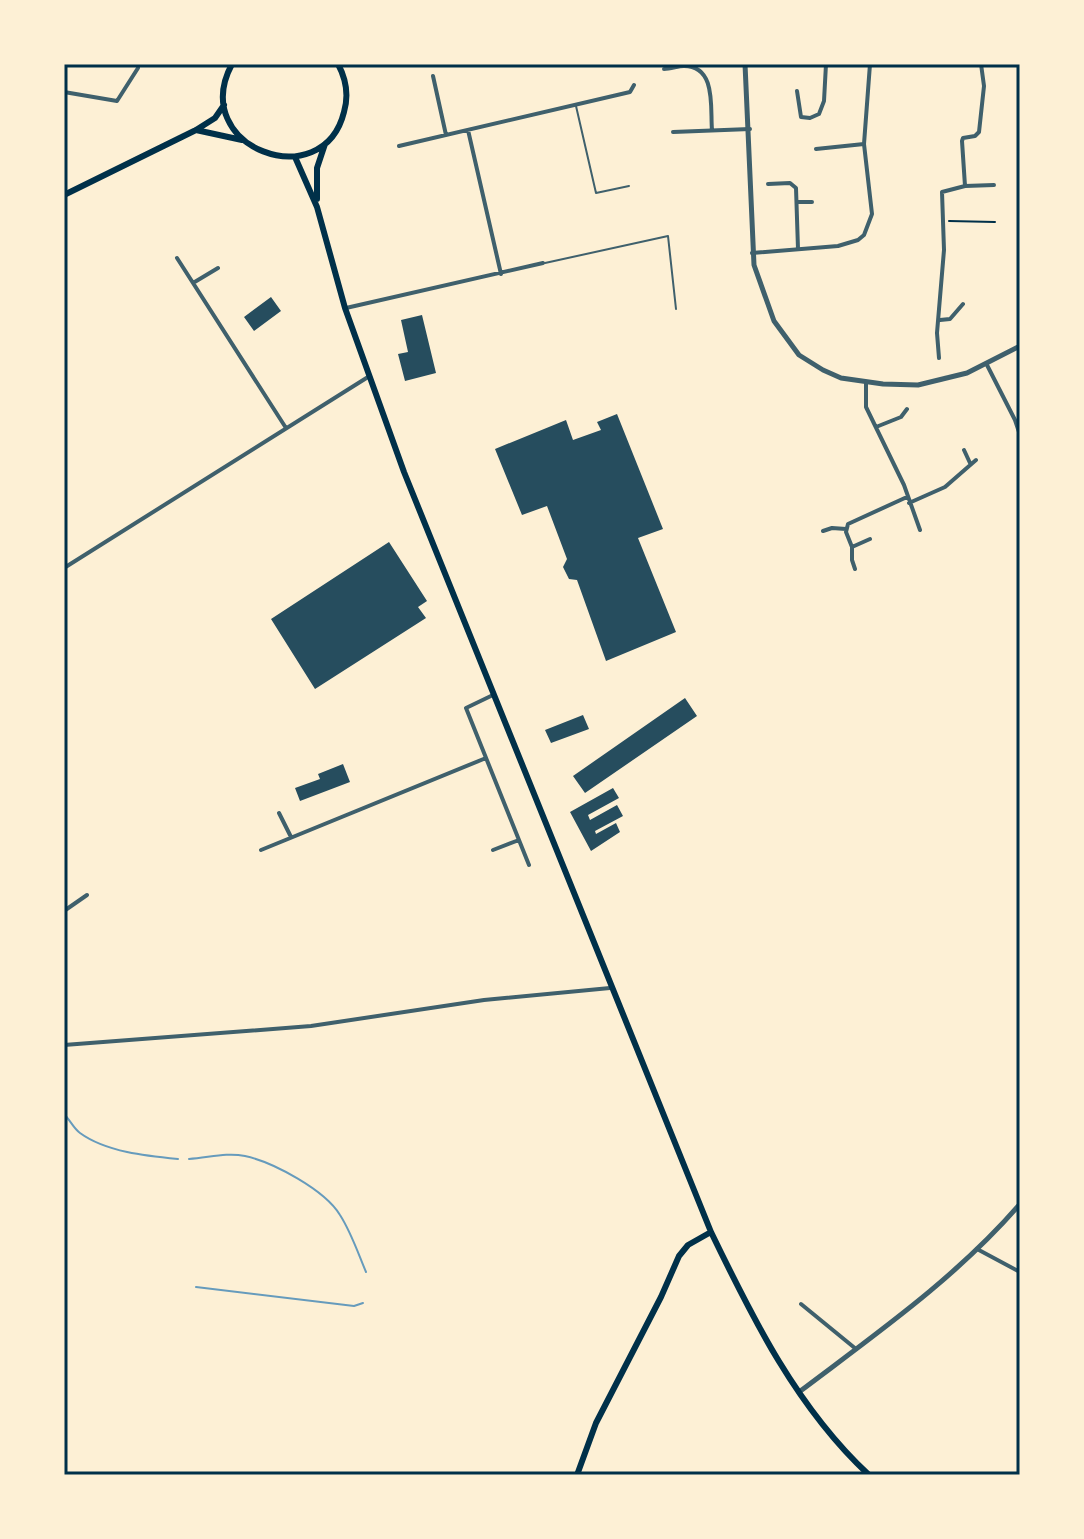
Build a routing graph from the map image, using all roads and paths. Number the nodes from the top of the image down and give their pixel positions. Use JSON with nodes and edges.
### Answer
{"nodes":[{"id":1,"x":232,"y":64,"type":"edge"},
{"id":2,"x":338,"y":64,"type":"edge"},
{"id":3,"x":347,"y":64,"type":"edge"},
{"id":4,"x":745,"y":64,"type":"edge"},
{"id":5,"x":826,"y":64,"type":"edge"},
{"id":6,"x":870,"y":64,"type":"edge"},
{"id":7,"x":981,"y":64,"type":"edge"},
{"id":8,"x":684,"y":65,"type":"edge"},
{"id":9,"x":138,"y":68,"type":"dead end"},
{"id":10,"x":664,"y":69,"type":"dead end"},
{"id":11,"x":342,"y":72,"type":"junction"},
{"id":12,"x":433,"y":76,"type":"dead end"},
{"id":13,"x":634,"y":85,"type":"dead end"},
{"id":14,"x":797,"y":91,"type":"dead end"},
{"id":15,"x":64,"y":92,"type":"edge"},
{"id":16,"x":224,"y":105,"type":"junction"},
{"id":17,"x":576,"y":105,"type":"junction"},
{"id":18,"x":750,"y":129,"type":"junction"},
{"id":19,"x":196,"y":130,"type":"junction"},
{"id":20,"x":468,"y":130,"type":"junction"},
{"id":21,"x":712,"y":130,"type":"junction"},
{"id":22,"x":673,"y":132,"type":"dead end"},
{"id":23,"x":679,"y":132,"type":"junction"},
{"id":24,"x":446,"y":135,"type":"junction"},
{"id":25,"x":242,"y":140,"type":"junction"},
{"id":26,"x":327,"y":141,"type":"junction"},
{"id":27,"x":679,"y":142,"type":"dead end"},
{"id":28,"x":864,"y":144,"type":"junction"},
{"id":29,"x":399,"y":146,"type":"dead end"},
{"id":30,"x":816,"y":149,"type":"dead end"},
{"id":31,"x":295,"y":157,"type":"junction"},
{"id":32,"x":768,"y":184,"type":"dead end"},
{"id":33,"x":994,"y":185,"type":"dead end"},
{"id":34,"x":629,"y":186,"type":"dead end"},
{"id":35,"x":965,"y":186,"type":"junction"},
{"id":36,"x":64,"y":195,"type":"edge"},
{"id":37,"x":797,"y":202,"type":"junction"},
{"id":38,"x":812,"y":202,"type":"dead end"},
{"id":39,"x":317,"y":207,"type":"junction"},
{"id":40,"x":943,"y":222,"type":"junction"},
{"id":41,"x":995,"y":222,"type":"dead end"},
{"id":42,"x":798,"y":249,"type":"junction"},
{"id":43,"x":752,"y":253,"type":"junction"},
{"id":44,"x":177,"y":258,"type":"dead end"},
{"id":45,"x":543,"y":263,"type":"joint"},
{"id":46,"x":218,"y":268,"type":"dead end"},
{"id":47,"x":501,"y":274,"type":"junction"},
{"id":48,"x":193,"y":283,"type":"junction"},
{"id":49,"x":963,"y":304,"type":"dead end"},
{"id":50,"x":345,"y":308,"type":"junction"},
{"id":51,"x":676,"y":309,"type":"dead end"},
{"id":52,"x":940,"y":320,"type":"junction"},
{"id":53,"x":1020,"y":346,"type":"edge"},
{"id":54,"x":939,"y":358,"type":"dead end"},
{"id":55,"x":987,"y":365,"type":"junction"},
{"id":56,"x":368,"y":377,"type":"junction"},
{"id":57,"x":866,"y":382,"type":"junction"},
{"id":58,"x":907,"y":409,"type":"dead end"},
{"id":59,"x":1018,"y":423,"type":"edge"},
{"id":60,"x":876,"y":427,"type":"junction"},
{"id":61,"x":286,"y":428,"type":"junction"},
{"id":62,"x":1020,"y":435,"type":"edge"},
{"id":63,"x":964,"y":450,"type":"dead end"},
{"id":64,"x":908,"y":500,"type":"junction"},
{"id":65,"x":846,"y":529,"type":"junction"},
{"id":66,"x":920,"y":530,"type":"dead end"},
{"id":67,"x":823,"y":531,"type":"dead end"},
{"id":68,"x":870,"y":539,"type":"dead end"},
{"id":69,"x":852,"y":547,"type":"junction"},
{"id":70,"x":64,"y":568,"type":"edge"},
{"id":71,"x":855,"y":569,"type":"dead end"},
{"id":72,"x":493,"y":695,"type":"junction"},
{"id":73,"x":486,"y":758,"type":"junction"},
{"id":74,"x":279,"y":813,"type":"dead end"},
{"id":75,"x":291,"y":837,"type":"junction"},
{"id":76,"x":519,"y":840,"type":"junction"},
{"id":77,"x":261,"y":850,"type":"dead end"},
{"id":78,"x":493,"y":850,"type":"dead end"},
{"id":79,"x":529,"y":865,"type":"dead end"},
{"id":80,"x":87,"y":895,"type":"dead end"},
{"id":81,"x":64,"y":911,"type":"edge"},
{"id":82,"x":610,"y":988,"type":"junction"},
{"id":83,"x":64,"y":1045,"type":"edge"},
{"id":84,"x":1020,"y":1204,"type":"edge"},
{"id":85,"x":711,"y":1232,"type":"junction"},
{"id":86,"x":977,"y":1249,"type":"junction"},
{"id":87,"x":1020,"y":1272,"type":"edge"},
{"id":88,"x":801,"y":1304,"type":"dead end"},
{"id":89,"x":856,"y":1349,"type":"junction"},
{"id":90,"x":799,"y":1392,"type":"junction"},
{"id":91,"x":577,"y":1475,"type":"edge"},
{"id":92,"x":869,"y":1475,"type":"edge"}],
"edges":[{"from":1,"to":16,"type":"main road"},
{"from":2,"to":11,"type":"main road"},
{"from":3,"to":11,"type":"main road"},
{"from":4,"to":18,"type":"street"},
{"from":5,"to":14,"type":"street"},
{"from":6,"to":28,"type":"street"},
{"from":7,"to":35,"type":"street"},
{"from":8,"to":10,"type":"street"},
{"from":8,"to":21,"type":"street"},
{"from":9,"to":15,"type":"street"},
{"from":11,"to":26,"type":"main road"},
{"from":12,"to":24,"type":"street"},
{"from":13,"to":17,"type":"street"},
{"from":16,"to":19,"type":"main road"},
{"from":16,"to":25,"type":"main road"},
{"from":17,"to":20,"type":"street"},
{"from":17,"to":34,"type":"lane"},
{"from":18,"to":21,"type":"street"},
{"from":18,"to":43,"type":"street"},
{"from":19,"to":25,"type":"main road"},
{"from":19,"to":36,"type":"main road"},
{"from":20,"to":24,"type":"street"},
{"from":20,"to":47,"type":"street"},
{"from":21,"to":23,"type":"street"},
{"from":22,"to":23,"type":"street"},
{"from":23,"to":27,"type":"street"},
{"from":24,"to":29,"type":"street"},
{"from":25,"to":31,"type":"main road"},
{"from":26,"to":31,"type":"main road"},
{"from":26,"to":39,"type":"main road"},
{"from":28,"to":30,"type":"street"},
{"from":28,"to":42,"type":"street"},
{"from":31,"to":39,"type":"main road"},
{"from":32,"to":37,"type":"street"},
{"from":33,"to":35,"type":"street"},
{"from":35,"to":40,"type":"street"},
{"from":37,"to":38,"type":"street"},
{"from":37,"to":42,"type":"street"},
{"from":39,"to":50,"type":"main road"},
{"from":40,"to":41,"type":"path"},
{"from":40,"to":52,"type":"street"},
{"from":42,"to":43,"type":"street"},
{"from":43,"to":57,"type":"street"},
{"from":44,"to":48,"type":"street"},
{"from":45,"to":47,"type":"street"},
{"from":45,"to":51,"type":"lane"},
{"from":46,"to":48,"type":"street"},
{"from":47,"to":50,"type":"street"},
{"from":48,"to":61,"type":"street"},
{"from":49,"to":52,"type":"street"},
{"from":50,"to":56,"type":"main road"},
{"from":52,"to":54,"type":"street"},
{"from":53,"to":55,"type":"street"},
{"from":55,"to":57,"type":"street"},
{"from":55,"to":59,"type":"street"},
{"from":56,"to":61,"type":"street"},
{"from":56,"to":72,"type":"main road"},
{"from":57,"to":60,"type":"street"},
{"from":58,"to":60,"type":"street"},
{"from":59,"to":62,"type":"street"},
{"from":60,"to":64,"type":"street"},
{"from":61,"to":70,"type":"street"},
{"from":63,"to":64,"type":"street"},
{"from":64,"to":65,"type":"street"},
{"from":64,"to":66,"type":"street"},
{"from":65,"to":67,"type":"street"},
{"from":65,"to":69,"type":"street"},
{"from":68,"to":69,"type":"street"},
{"from":69,"to":71,"type":"street"},
{"from":72,"to":73,"type":"street"},
{"from":72,"to":82,"type":"main road"},
{"from":73,"to":75,"type":"street"},
{"from":73,"to":76,"type":"street"},
{"from":74,"to":75,"type":"street"},
{"from":75,"to":77,"type":"street"},
{"from":76,"to":78,"type":"street"},
{"from":76,"to":79,"type":"street"},
{"from":80,"to":81,"type":"street"},
{"from":82,"to":83,"type":"street"},
{"from":82,"to":85,"type":"main road"},
{"from":84,"to":86,"type":"street"},
{"from":85,"to":90,"type":"main road"},
{"from":85,"to":91,"type":"main road"},
{"from":86,"to":87,"type":"street"},
{"from":86,"to":89,"type":"street"},
{"from":88,"to":89,"type":"street"},
{"from":89,"to":90,"type":"street"},
{"from":90,"to":92,"type":"main road"}]}
